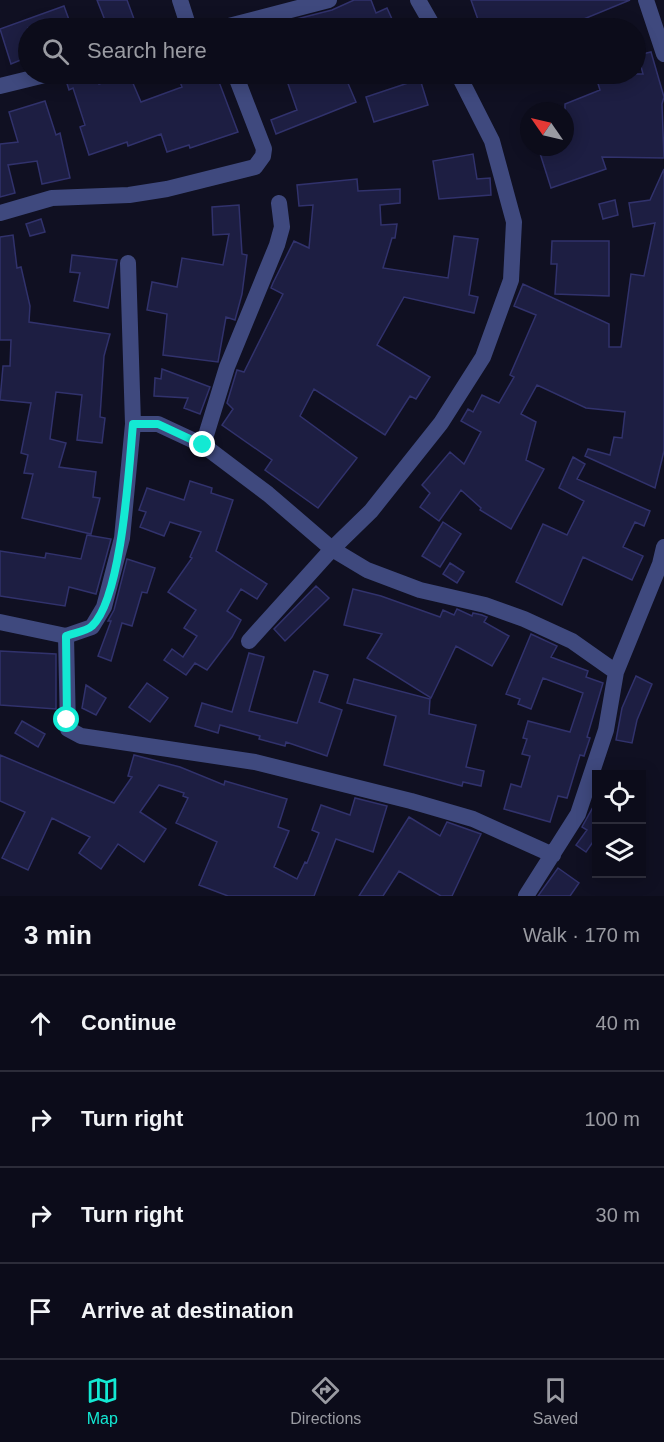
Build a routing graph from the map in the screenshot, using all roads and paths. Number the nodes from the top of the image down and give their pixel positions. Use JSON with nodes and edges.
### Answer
{"nodes":[{"id":1,"x":180,"y":0,"type":"edge"},
{"id":2,"x":329,"y":0,"type":"edge"},
{"id":3,"x":418,"y":0,"type":"edge"},
{"id":4,"x":646,"y":0,"type":"edge"},
{"id":5,"x":186,"y":18,"type":"edge"},
{"id":6,"x":260,"y":18,"type":"edge"},
{"id":7,"x":428,"y":18,"type":"edge"},
{"id":8,"x":664,"y":54,"type":"edge"},
{"id":9,"x":18,"y":80,"type":"edge"},
{"id":10,"x":1,"y":84,"type":"edge"},
{"id":11,"x":239,"y":84,"type":"edge"},
{"id":12,"x":463,"y":84,"type":"edge"},
{"id":13,"x":279,"y":203,"type":"dead end"},
{"id":14,"x":0,"y":213,"type":"edge"},
{"id":15,"x":128,"y":263,"type":"dead end"},
{"id":16,"x":133,"y":424,"type":"junction"},
{"id":17,"x":203,"y":445,"type":"junction"},
{"id":18,"x":664,"y":547,"type":"edge"},
{"id":19,"x":332,"y":549,"type":"junction"},
{"id":20,"x":0,"y":622,"type":"edge"},
{"id":21,"x":66,"y":636,"type":"junction"},
{"id":22,"x":249,"y":642,"type":"dead end"},
{"id":23,"x":616,"y":672,"type":"junction"},
{"id":24,"x":554,"y":855,"type":"junction"},
{"id":25,"x":526,"y":896,"type":"edge"}],
"edges":[{"from":1,"to":5,"type":"street"},
{"from":2,"to":6,"type":"street"},
{"from":3,"to":7,"type":"street"},
{"from":4,"to":8,"type":"street"},
{"from":9,"to":10,"type":"street"},
{"from":11,"to":14,"type":"street"},
{"from":12,"to":19,"type":"street"},
{"from":13,"to":17,"type":"street"},
{"from":15,"to":16,"type":"street"},
{"from":16,"to":17,"type":"street"},
{"from":16,"to":21,"type":"street"},
{"from":17,"to":19,"type":"street"},
{"from":18,"to":23,"type":"street"},
{"from":19,"to":22,"type":"street"},
{"from":19,"to":23,"type":"street"},
{"from":20,"to":21,"type":"street"},
{"from":21,"to":24,"type":"street"},
{"from":23,"to":24,"type":"street"},
{"from":24,"to":25,"type":"street"}]}
